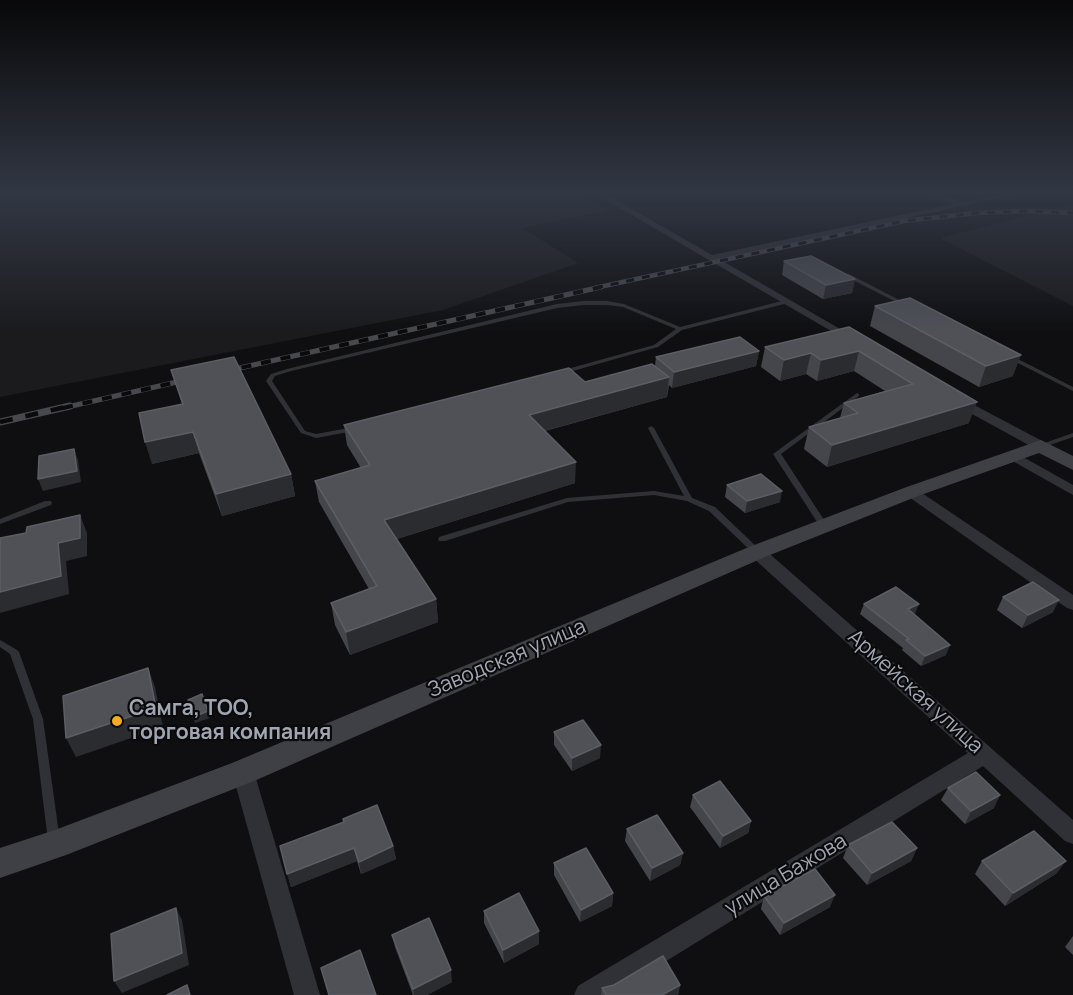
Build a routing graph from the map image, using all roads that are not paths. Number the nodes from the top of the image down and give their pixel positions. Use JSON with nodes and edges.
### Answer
{"nodes":[{"id":1,"x":678,"y":239,"type":"edge"},
{"id":2,"x":798,"y":239,"type":"edge"},
{"id":3,"x":710,"y":258,"type":"junction"},
{"id":4,"x":836,"y":269,"type":"edge"},
{"id":5,"x":786,"y":302,"type":"junction"},
{"id":6,"x":908,"y":306,"type":"edge"},
{"id":7,"x":680,"y":329,"type":"junction"},
{"id":8,"x":865,"y":348,"type":"edge"},
{"id":9,"x":1001,"y":353,"type":"edge"},
{"id":10,"x":552,"y":375,"type":"edge"},
{"id":11,"x":1073,"y":389,"type":"edge"},
{"id":12,"x":945,"y":393,"type":"edge"},
{"id":13,"x":857,"y":395,"type":"dead end"},
{"id":14,"x":367,"y":425,"type":"edge"},
{"id":15,"x":651,"y":428,"type":"dead end"},
{"id":16,"x":1073,"y":435,"type":"edge"},
{"id":17,"x":1041,"y":446,"type":"junction"},
{"id":18,"x":1014,"y":456,"type":"junction"},
{"id":19,"x":1073,"y":464,"type":"edge"},
{"id":20,"x":1073,"y":491,"type":"edge"},
{"id":21,"x":911,"y":492,"type":"junction"},
{"id":22,"x":689,"y":498,"type":"junction"},
{"id":23,"x":48,"y":503,"type":"dead end"},
{"id":24,"x":0,"y":522,"type":"edge"},
{"id":25,"x":824,"y":526,"type":"junction"},
{"id":26,"x":442,"y":539,"type":"dead end"},
{"id":27,"x":757,"y":552,"type":"junction"},
{"id":28,"x":1073,"y":604,"type":"edge"},
{"id":29,"x":0,"y":643,"type":"edge"},
{"id":30,"x":985,"y":754,"type":"junction"},
{"id":31,"x":243,"y":772,"type":"junction"},
{"id":32,"x":1073,"y":834,"type":"edge"},
{"id":33,"x":55,"y":845,"type":"junction"},
{"id":34,"x":0,"y":863,"type":"edge"},
{"id":35,"x":307,"y":995,"type":"edge"},
{"id":36,"x":587,"y":995,"type":"edge"}],
"edges":[{"from":1,"to":3,"type":"street"},
{"from":2,"to":3,"type":"street"},
{"from":3,"to":5,"type":"street"},
{"from":4,"to":6,"type":"lane"},
{"from":5,"to":7,"type":"lane"},
{"from":5,"to":8,"type":"street"},
{"from":7,"to":10,"type":"lane"},
{"from":7,"to":14,"type":"lane"},
{"from":9,"to":11,"type":"lane"},
{"from":12,"to":17,"type":"street"},
{"from":13,"to":25,"type":"lane"},
{"from":15,"to":22,"type":"lane"},
{"from":16,"to":17,"type":"lane"},
{"from":17,"to":18,"type":"street","name":"Заводская улица"},
{"from":17,"to":19,"type":"street"},
{"from":18,"to":20,"type":"street"},
{"from":18,"to":21,"type":"street","name":"Заводская улица"},
{"from":21,"to":25,"type":"street","name":"Заводская улица"},
{"from":21,"to":28,"type":"street"},
{"from":22,"to":26,"type":"lane"},
{"from":22,"to":27,"type":"lane"},
{"from":23,"to":24,"type":"lane"},
{"from":25,"to":27,"type":"street","name":"Заводская улица"},
{"from":27,"to":30,"type":"street","name":"Армейская улица"},
{"from":27,"to":31,"type":"street","name":"Заводская улица"},
{"from":29,"to":33,"type":"lane"},
{"from":30,"to":32,"type":"street","name":"Армейская улица"},
{"from":30,"to":36,"type":"street","name":"улица Бажова"},
{"from":31,"to":33,"type":"street","name":"Заводская улица"},
{"from":31,"to":35,"type":"street"},
{"from":33,"to":34,"type":"street","name":"Заводская улица"}]}
